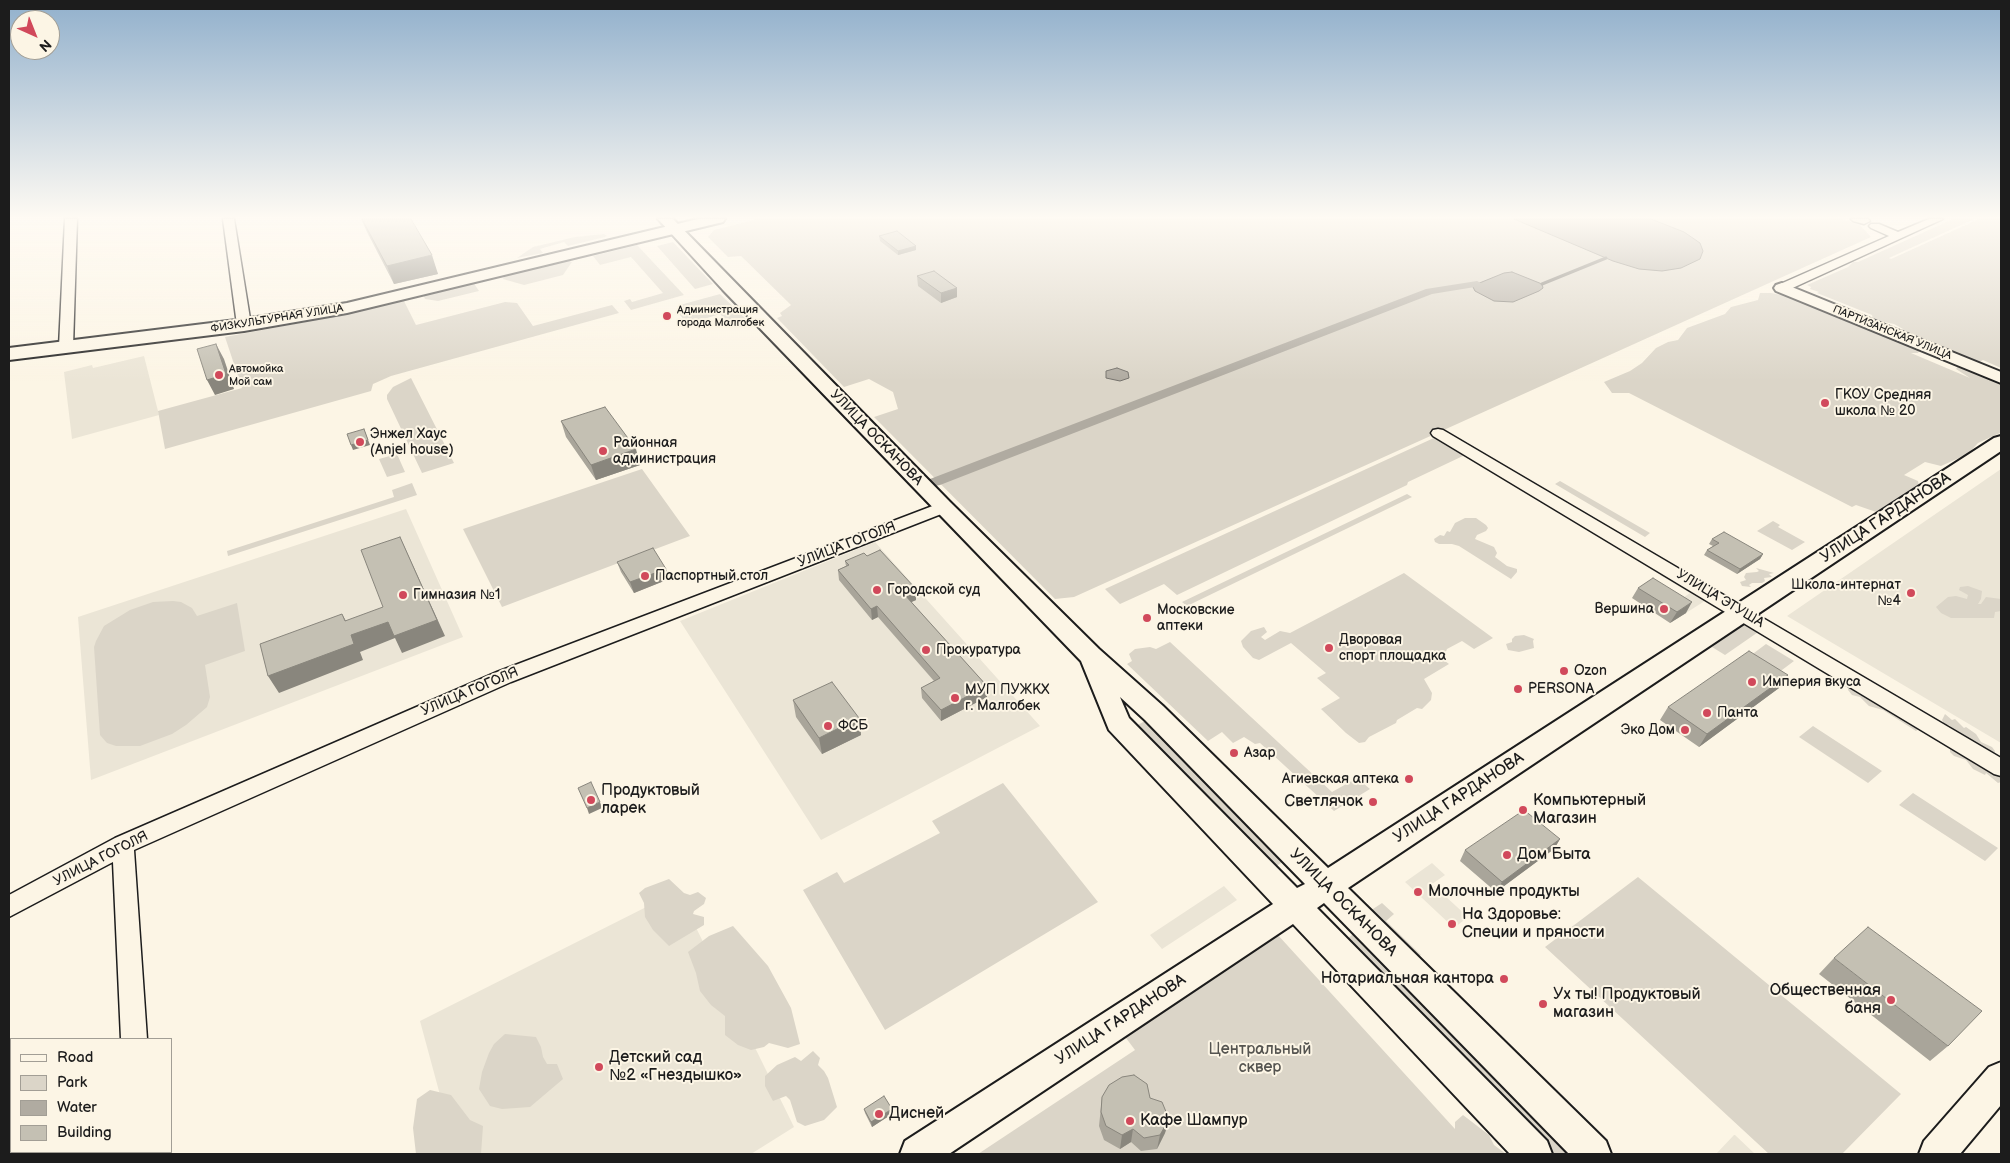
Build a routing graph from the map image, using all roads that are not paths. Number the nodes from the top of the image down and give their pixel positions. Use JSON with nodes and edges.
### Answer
{"nodes":[{"id":1,"x":69,"y":273,"type":"edge"},
{"id":2,"x":236,"y":273,"type":"edge"},
{"id":3,"x":481,"y":273,"type":"edge"},
{"id":4,"x":715,"y":273,"type":"edge"},
{"id":5,"x":1815,"y":273,"type":"edge"},
{"id":6,"x":1782,"y":288,"type":"joint"},
{"id":7,"x":244,"y":326,"type":"junction"},
{"id":8,"x":66,"y":347,"type":"junction"},
{"id":9,"x":9,"y":354,"type":"edge"},
{"id":10,"x":2001,"y":378,"type":"edge"},
{"id":11,"x":1438,"y":433,"type":"dead end"},
{"id":12,"x":2001,"y":442,"type":"edge"},
{"id":13,"x":943,"y":507,"type":"junction"},
{"id":14,"x":1742,"y":612,"type":"junction"},
{"id":15,"x":1090,"y":655,"type":"junction"},
{"id":16,"x":2001,"y":768,"type":"edge"},
{"id":17,"x":124,"y":845,"type":"junction"},
{"id":18,"x":1325,"y":886,"type":"junction"},
{"id":19,"x":1295,"y":906,"type":"junction"},
{"id":20,"x":9,"y":907,"type":"edge"},
{"id":21,"x":134,"y":1038,"type":"edge"},
{"id":22,"x":2001,"y":1078,"type":"edge"},
{"id":23,"x":918,"y":1154,"type":"edge"},
{"id":24,"x":1534,"y":1154,"type":"edge"},
{"id":25,"x":1593,"y":1154,"type":"edge"},
{"id":26,"x":1937,"y":1154,"type":"edge"}],
"edges":[{"from":1,"to":8,"type":"street"},
{"from":2,"to":7,"type":"street"},
{"from":3,"to":7,"type":"main road","name":"ФИЗКУЛЬТУРНАЯ УЛИЦА"},
{"from":4,"to":13,"type":"street","name":"УЛИЦА ОСКАНОВА"},
{"from":5,"to":6,"type":"street"},
{"from":6,"to":10,"type":"street","name":"ПАРТИЗАНСКАЯ УЛИЦА"},
{"from":7,"to":8,"type":"main road","name":"ФИЗКУЛЬТУРНАЯ УЛИЦА"},
{"from":8,"to":9,"type":"main road","name":"ФИЗКУЛЬТУРНАЯ УЛИЦА"},
{"from":11,"to":14,"type":"street","name":"УЛИЦА ЭТУША"},
{"from":12,"to":14,"type":"street","name":"УЛИЦА ГАРДАНОВА"},
{"from":13,"to":15,"type":"street","name":"УЛИЦА ОСКАНОВА"},
{"from":13,"to":17,"type":"street","name":"УЛИЦА ГОГОЛЯ"},
{"from":14,"to":16,"type":"street","name":"УЛИЦА ЭТУША"},
{"from":14,"to":18,"type":"street","name":"УЛИЦА ГАРДАНОВА"},
{"from":15,"to":18,"type":"street","name":"УЛИЦА ОСКАНОВА"},
{"from":15,"to":19,"type":"street","name":"УЛИЦА ОСКАНОВА"},
{"from":17,"to":20,"type":"street","name":"УЛИЦА ГОГОЛЯ"},
{"from":17,"to":21,"type":"street"},
{"from":18,"to":19,"type":"street","name":"УЛИЦА ГАРДАНОВА"},
{"from":18,"to":25,"type":"street","name":"УЛИЦА ОСКАНОВА"},
{"from":19,"to":23,"type":"street","name":"УЛИЦА ГАРДАНОВА"},
{"from":19,"to":24,"type":"street","name":"УЛИЦА ОСКАНОВА"},
{"from":22,"to":26,"type":"street"}]}
